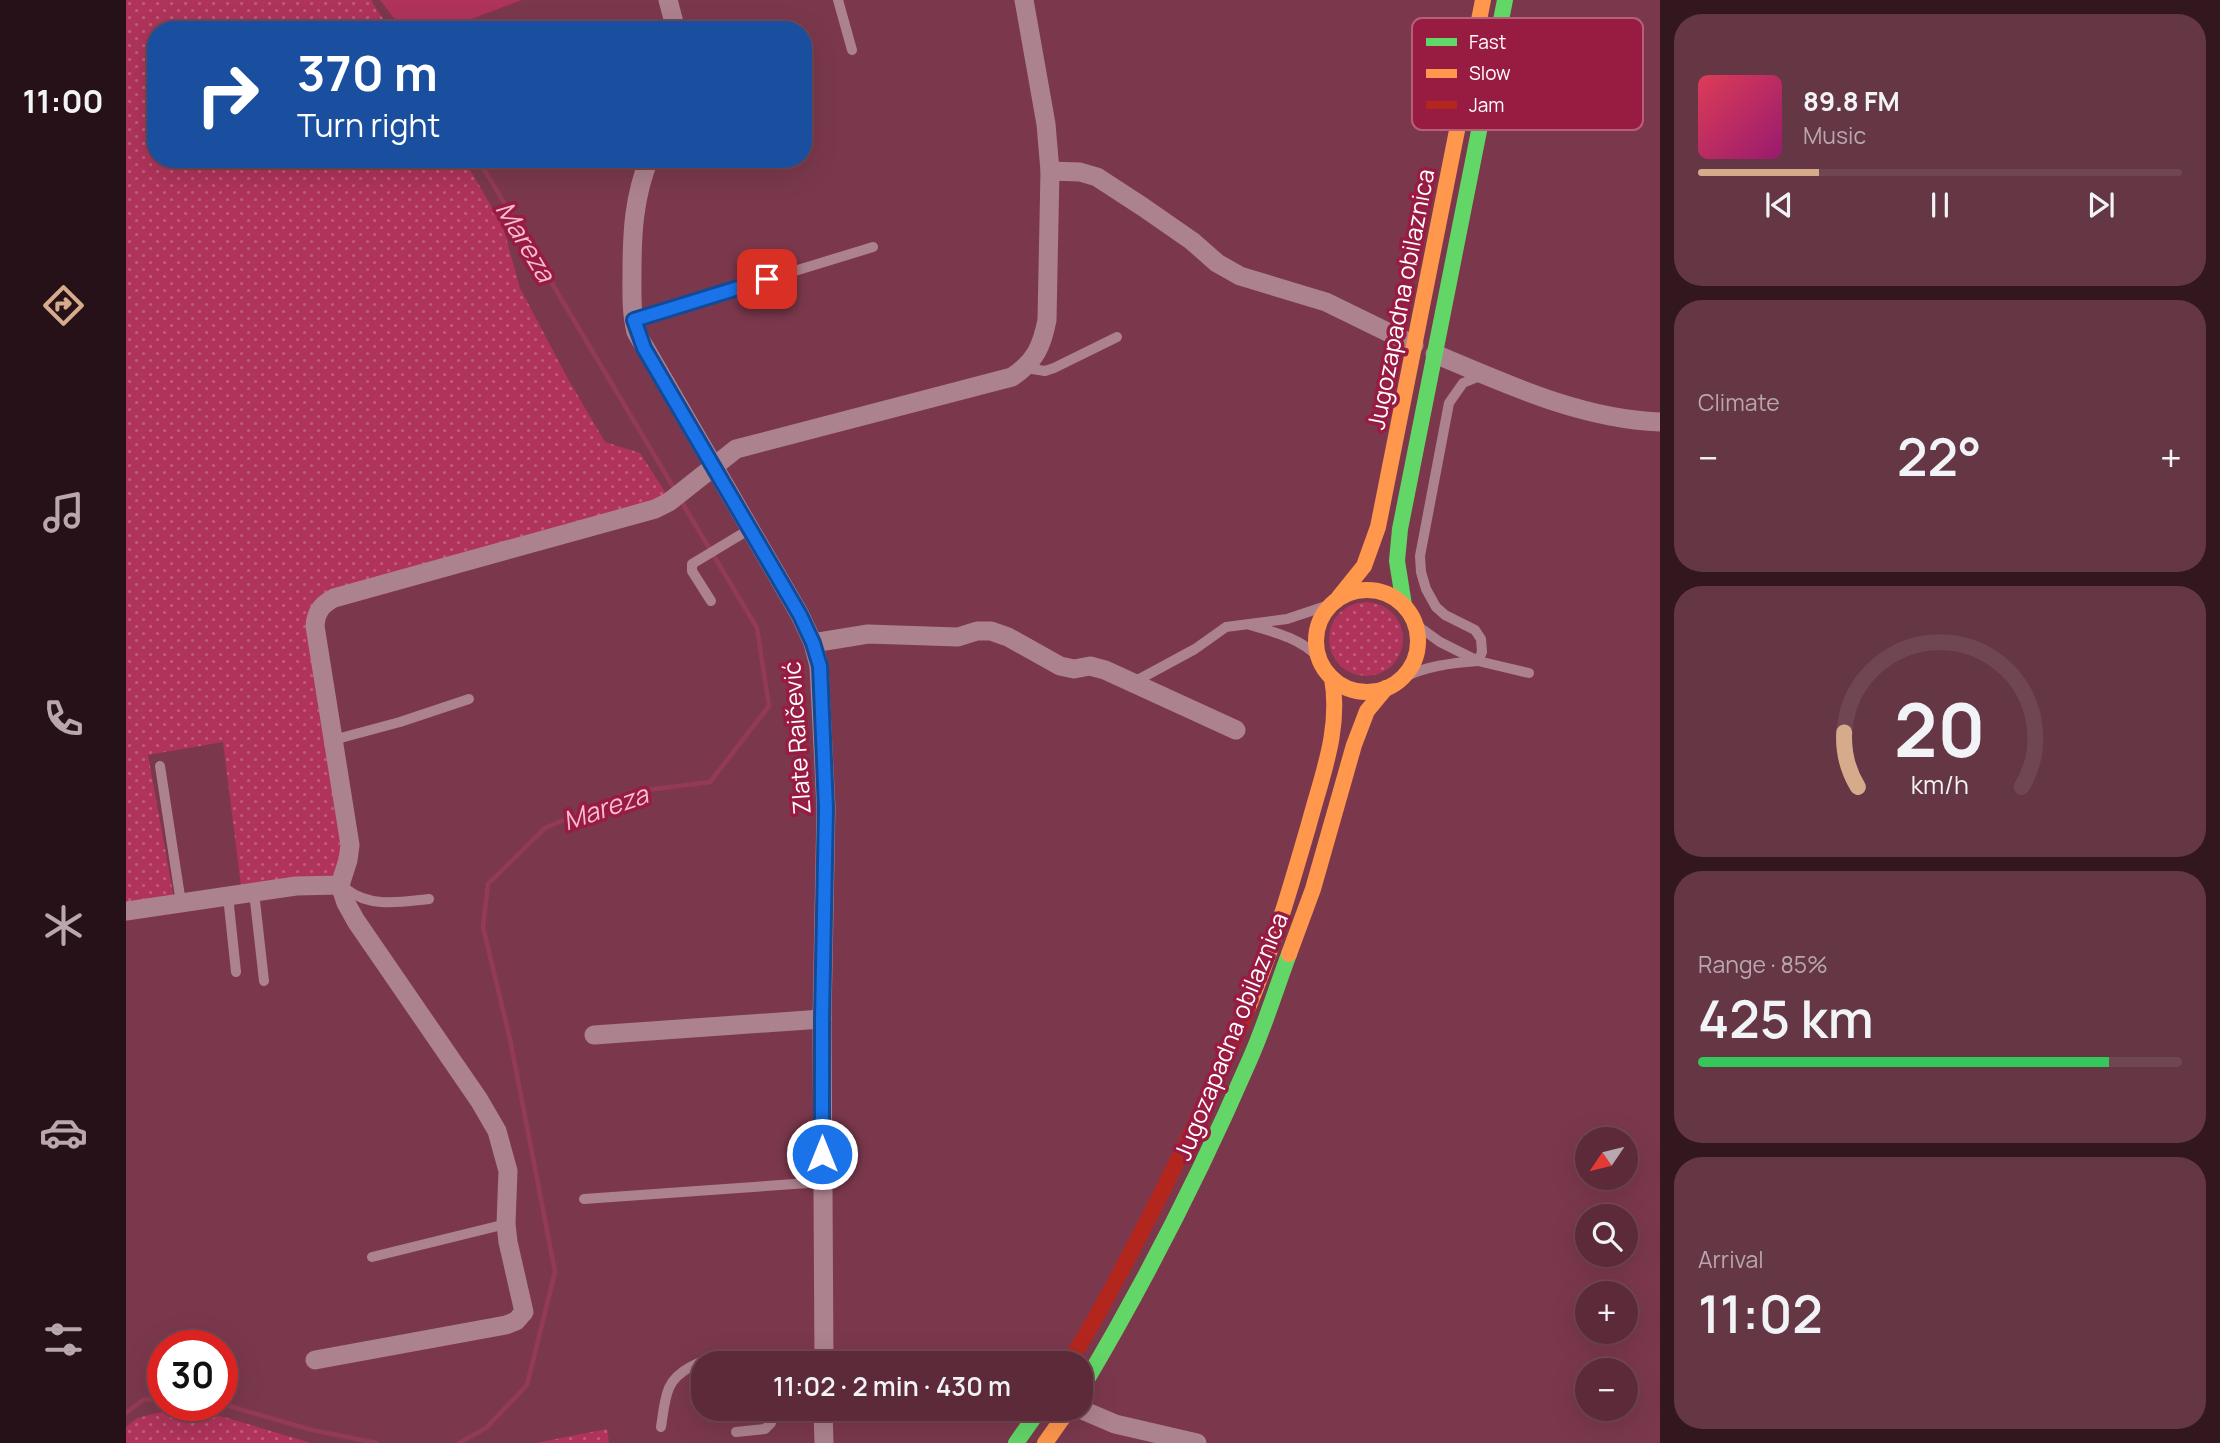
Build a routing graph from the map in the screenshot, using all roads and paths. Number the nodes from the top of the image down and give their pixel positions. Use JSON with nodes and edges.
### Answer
{"nodes":[{"id":1,"x":668,"y":0,"type":"edge"},
{"id":2,"x":838,"y":0,"type":"edge"},
{"id":3,"x":1024,"y":0,"type":"edge"},
{"id":4,"x":1483,"y":0,"type":"edge"},
{"id":5,"x":1505,"y":0,"type":"edge"},
{"id":6,"x":1479,"y":18,"type":"edge"},
{"id":7,"x":1501,"y":18,"type":"edge"},
{"id":8,"x":674,"y":21,"type":"edge"},
{"id":9,"x":852,"y":50,"type":"dead end"},
{"id":10,"x":1457,"y":130,"type":"edge"},
{"id":11,"x":1479,"y":130,"type":"edge"},
{"id":12,"x":646,"y":168,"type":"edge"},
{"id":13,"x":1050,"y":171,"type":"junction"},
{"id":14,"x":873,"y":247,"type":"dead end"},
{"id":15,"x":634,"y":320,"type":"junction"},
{"id":16,"x":1118,"y":337,"type":"dead end"},
{"id":17,"x":1413,"y":345,"type":"junction"},
{"id":18,"x":1435,"y":354,"type":"junction"},
{"id":19,"x":1026,"y":368,"type":"junction"},
{"id":20,"x":1484,"y":375,"type":"junction"},
{"id":21,"x":1660,"y":422,"type":"edge"},
{"id":22,"x":714,"y":466,"type":"junction"},
{"id":23,"x":750,"y":528,"type":"junction"},
{"id":24,"x":711,"y":601,"type":"dead end"},
{"id":25,"x":1334,"y":601,"type":"junction"},
{"id":26,"x":1404,"y":605,"type":"junction"},
{"id":27,"x":1242,"y":624,"type":"junction"},
{"id":28,"x":1415,"y":624,"type":"junction"},
{"id":29,"x":813,"y":643,"type":"junction"},
{"id":30,"x":1318,"y":657,"type":"junction"},
{"id":31,"x":1479,"y":661,"type":"junction"},
{"id":32,"x":1529,"y":673,"type":"dead end"},
{"id":33,"x":1332,"y":678,"type":"junction"},
{"id":34,"x":1402,"y":678,"type":"junction"},
{"id":35,"x":1132,"y":683,"type":"junction"},
{"id":36,"x":1386,"y":688,"type":"junction"},
{"id":37,"x":469,"y":699,"type":"dead end"},
{"id":38,"x":1236,"y":730,"type":"dead end"},
{"id":39,"x":333,"y":740,"type":"junction"},
{"id":40,"x":160,"y":766,"type":"dead end"},
{"id":41,"x":340,"y":885,"type":"junction"},
{"id":42,"x":254,"y":892,"type":"junction"},
{"id":43,"x":228,"y":896,"type":"junction"},
{"id":44,"x":429,"y":899,"type":"dead end"},
{"id":45,"x":181,"y":903,"type":"junction"},
{"id":46,"x":126,"y":911,"type":"edge"},
{"id":47,"x":236,"y":972,"type":"dead end"},
{"id":48,"x":264,"y":981,"type":"dead end"},
{"id":49,"x":822,"y":1019,"type":"junction"},
{"id":50,"x":594,"y":1035,"type":"dead end"},
{"id":51,"x":822,"y":1182,"type":"junction"},
{"id":52,"x":584,"y":1199,"type":"dead end"},
{"id":53,"x":506,"y":1224,"type":"junction"},
{"id":54,"x":372,"y":1257,"type":"dead end"},
{"id":55,"x":824,"y":1351,"type":"edge"},
{"id":56,"x":1077,"y":1351,"type":"edge"},
{"id":57,"x":315,"y":1360,"type":"dead end"},
{"id":58,"x":691,"y":1368,"type":"edge"},
{"id":59,"x":1093,"y":1370,"type":"edge"},
{"id":60,"x":1093,"y":1415,"type":"edge"},
{"id":61,"x":772,"y":1421,"type":"edge"},
{"id":62,"x":823,"y":1421,"type":"edge"},
{"id":63,"x":1032,"y":1421,"type":"edge"},
{"id":64,"x":1061,"y":1421,"type":"edge"},
{"id":65,"x":661,"y":1427,"type":"dead end"},
{"id":66,"x":736,"y":1432,"type":"dead end"},
{"id":67,"x":824,"y":1443,"type":"edge"},
{"id":68,"x":1016,"y":1443,"type":"edge"},
{"id":69,"x":1045,"y":1443,"type":"edge"},
{"id":70,"x":1197,"y":1443,"type":"edge"}],
"edges":[{"from":1,"to":8,"type":"street"},
{"from":2,"to":9,"type":"lane"},
{"from":3,"to":13,"type":"street"},
{"from":4,"to":6,"type":"main road","name":"Jugozapadna obilaznica"},
{"from":5,"to":7,"type":"main road","name":"Jugozapadna obilaznica"},
{"from":10,"to":17,"type":"main road","name":"Jugozapadna obilaznica"},
{"from":11,"to":18,"type":"main road","name":"Jugozapadna obilaznica"},
{"from":12,"to":15,"type":"street","name":"Zlate Raičević"},
{"from":13,"to":17,"type":"street"},
{"from":13,"to":19,"type":"street"},
{"from":14,"to":15,"type":"lane"},
{"from":15,"to":22,"type":"street","name":"Zlate Raičević"},
{"from":16,"to":19,"type":"lane"},
{"from":17,"to":25,"type":"main road","name":"Jugozapadna obilaznica"},
{"from":18,"to":20,"type":"street"},
{"from":18,"to":26,"type":"main road","name":"Jugozapadna obilaznica"},
{"from":19,"to":22,"type":"street"},
{"from":20,"to":21,"type":"street"},
{"from":20,"to":31,"type":"lane"},
{"from":22,"to":23,"type":"street","name":"Zlate Raičević"},
{"from":22,"to":39,"type":"street"},
{"from":23,"to":24,"type":"lane"},
{"from":23,"to":29,"type":"street","name":"Zlate Raičević"},
{"from":25,"to":26,"type":"main road"},
{"from":25,"to":27,"type":"lane"},
{"from":25,"to":30,"type":"main road"},
{"from":26,"to":28,"type":"main road"},
{"from":27,"to":30,"type":"lane"},
{"from":27,"to":35,"type":"lane"},
{"from":28,"to":31,"type":"lane"},
{"from":28,"to":34,"type":"main road"},
{"from":29,"to":35,"type":"street"},
{"from":29,"to":49,"type":"street","name":"Zlate Raičević"},
{"from":30,"to":33,"type":"main road"},
{"from":31,"to":32,"type":"lane"},
{"from":31,"to":34,"type":"lane"},
{"from":33,"to":36,"type":"main road"},
{"from":33,"to":56,"type":"main road","name":"Jugozapadna obilaznica"},
{"from":34,"to":36,"type":"main road"},
{"from":35,"to":38,"type":"street"},
{"from":36,"to":59,"type":"main road","name":"Jugozapadna obilaznica"},
{"from":37,"to":39,"type":"lane"},
{"from":39,"to":41,"type":"street"},
{"from":40,"to":45,"type":"lane"},
{"from":41,"to":42,"type":"street"},
{"from":41,"to":44,"type":"lane"},
{"from":41,"to":53,"type":"street"},
{"from":42,"to":43,"type":"street"},
{"from":42,"to":48,"type":"lane"},
{"from":43,"to":45,"type":"street"},
{"from":43,"to":47,"type":"lane"},
{"from":45,"to":46,"type":"street"},
{"from":49,"to":50,"type":"street"},
{"from":49,"to":51,"type":"street","name":"Zlate Raičević"},
{"from":51,"to":52,"type":"lane"},
{"from":51,"to":55,"type":"street","name":"Zlate Raičević"},
{"from":53,"to":54,"type":"lane"},
{"from":53,"to":57,"type":"street"},
{"from":58,"to":65,"type":"lane"},
{"from":60,"to":70,"type":"street"},
{"from":61,"to":66,"type":"lane"},
{"from":62,"to":67,"type":"street"},
{"from":63,"to":68,"type":"main road"},
{"from":64,"to":69,"type":"main road"}]}
